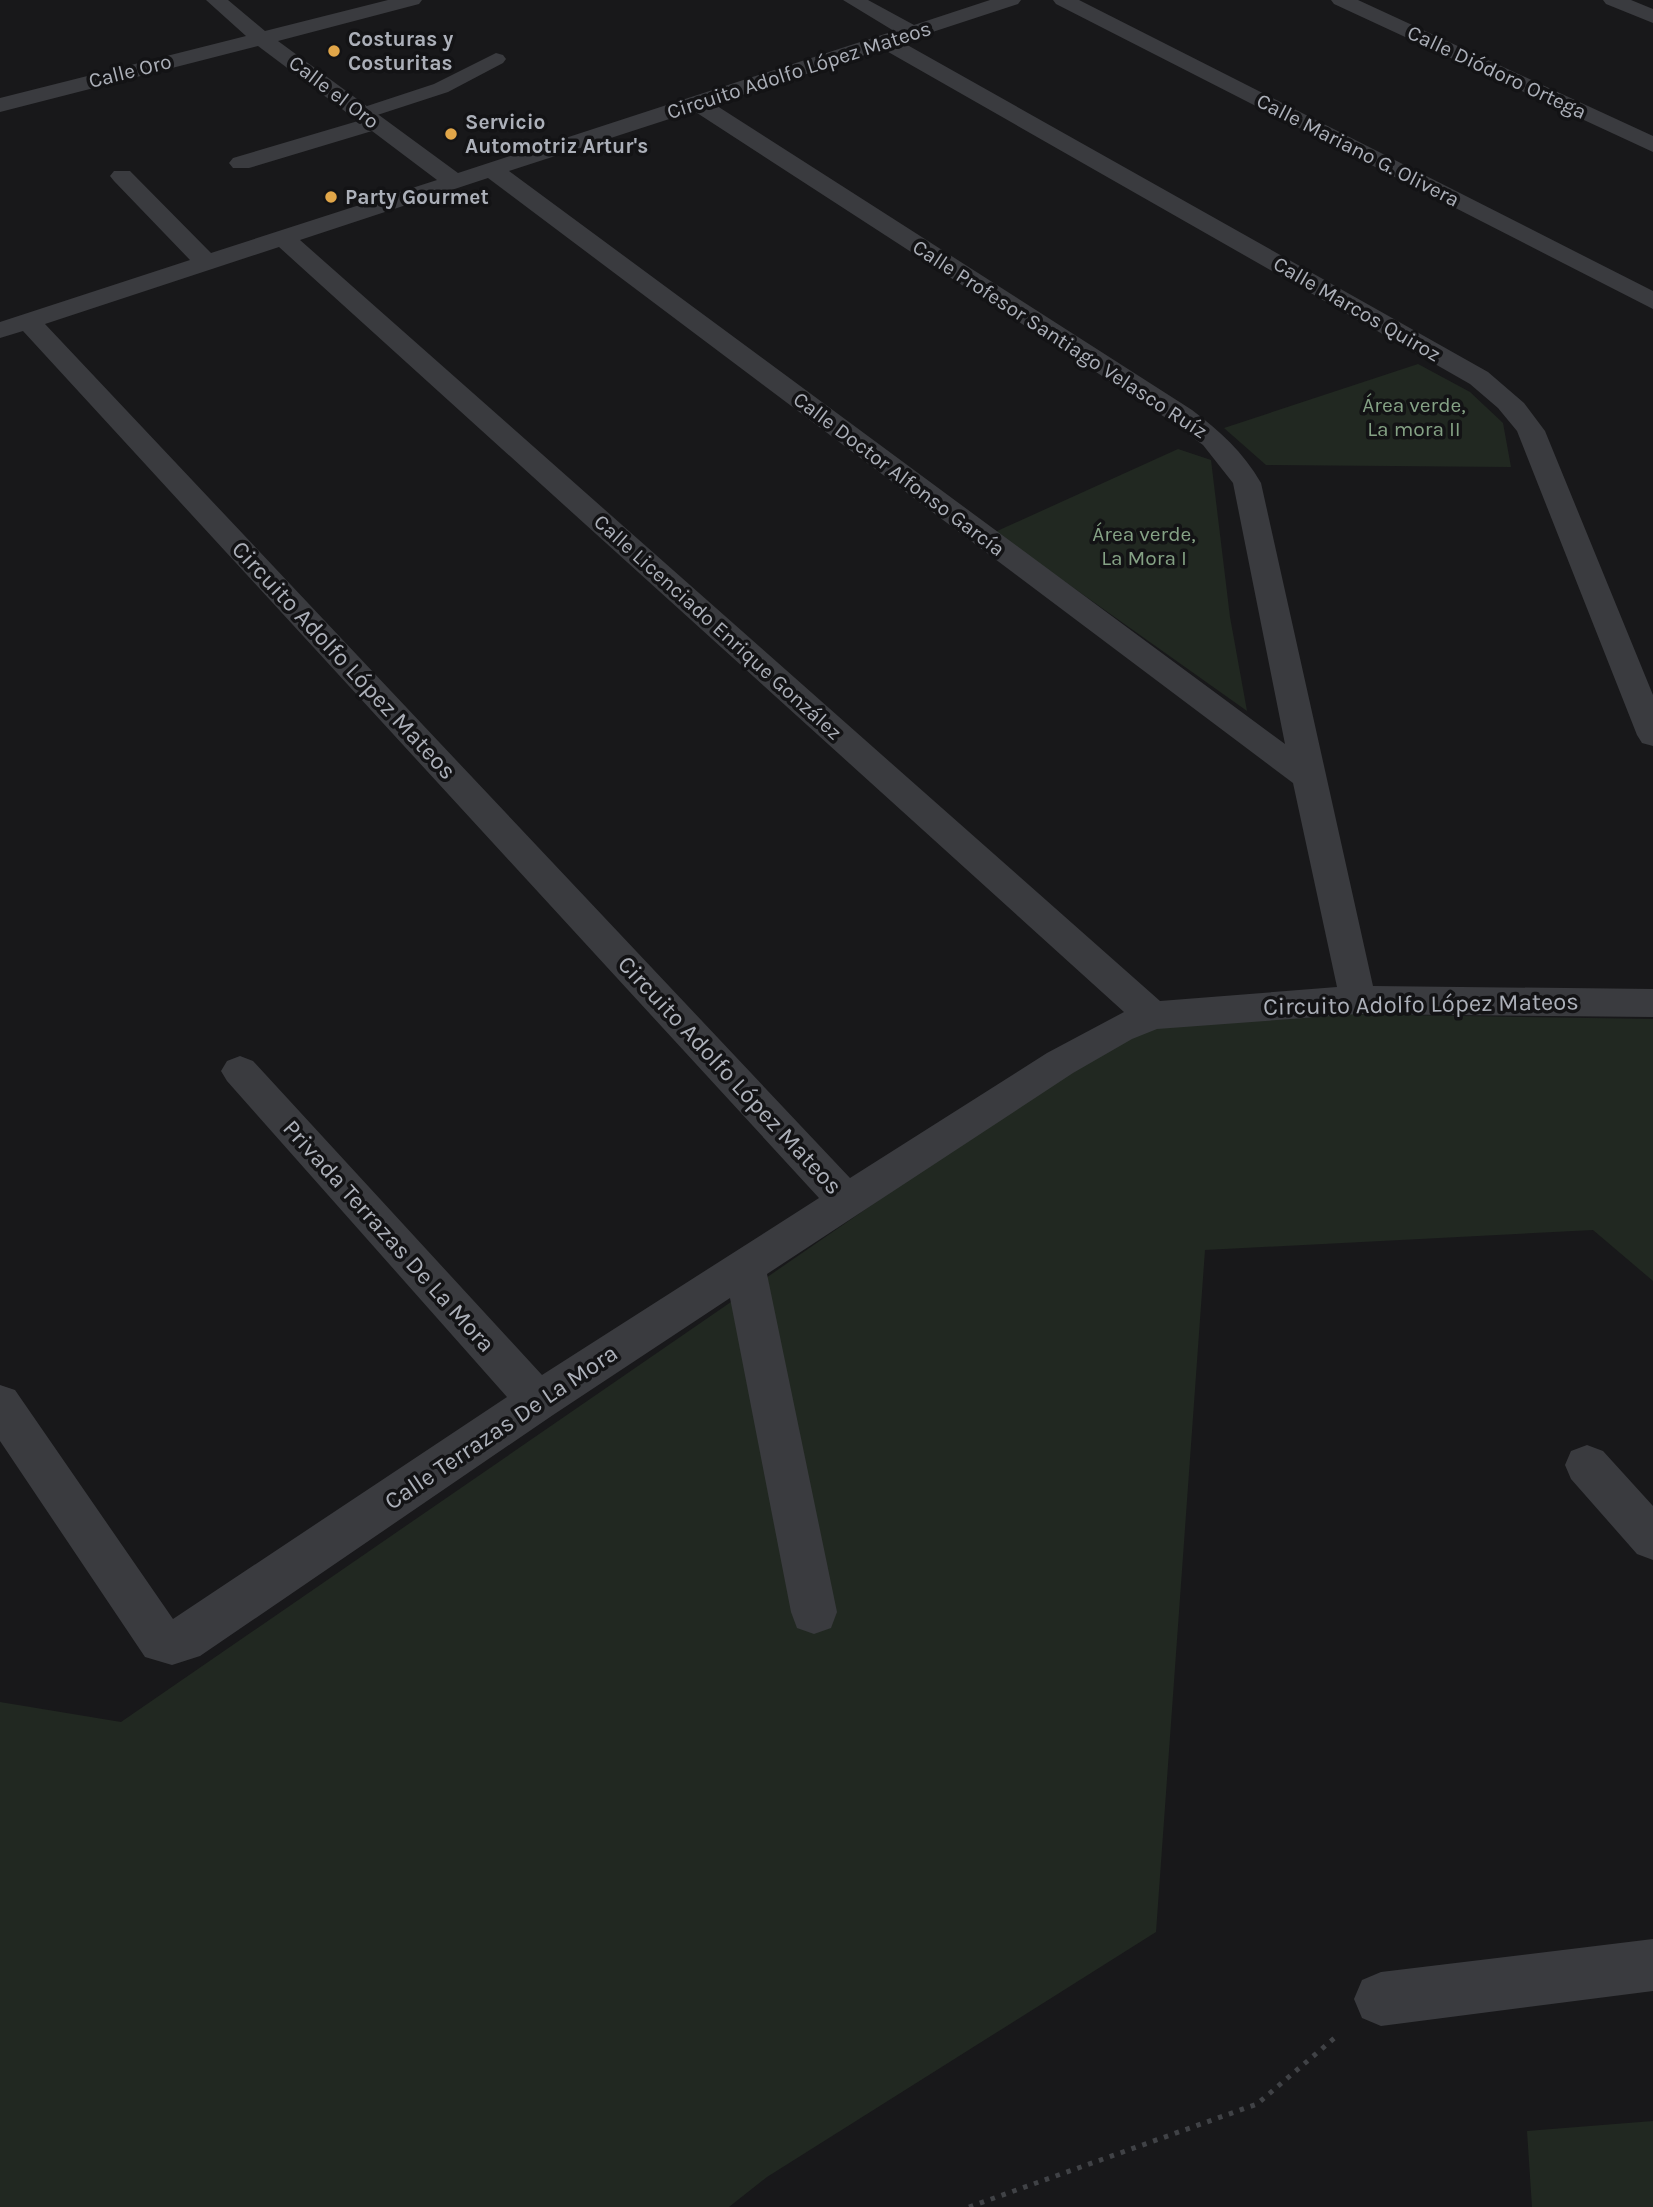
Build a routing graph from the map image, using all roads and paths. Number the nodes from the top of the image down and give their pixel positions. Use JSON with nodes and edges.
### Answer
{"nodes":[{"id":1,"x":216,"y":0,"type":"edge"},
{"id":2,"x":412,"y":0,"type":"edge"},
{"id":3,"x":853,"y":0,"type":"edge"},
{"id":4,"x":1012,"y":0,"type":"edge"},
{"id":5,"x":1063,"y":0,"type":"edge"},
{"id":6,"x":1341,"y":0,"type":"edge"},
{"id":7,"x":1613,"y":0,"type":"edge"},
{"id":8,"x":1653,"y":17,"type":"edge"},
{"id":9,"x":913,"y":33,"type":"junction"},
{"id":10,"x":261,"y":38,"type":"junction"},
{"id":11,"x":886,"y":42,"type":"junction"},
{"id":12,"x":496,"y":60,"type":"dead end"},
{"id":13,"x":697,"y":103,"type":"junction"},
{"id":14,"x":0,"y":105,"type":"edge"},
{"id":15,"x":368,"y":118,"type":"junction"},
{"id":16,"x":1653,"y":145,"type":"edge"},
{"id":17,"x":241,"y":163,"type":"dead end"},
{"id":18,"x":491,"y":169,"type":"junction"},
{"id":19,"x":122,"y":176,"type":"dead end"},
{"id":20,"x":454,"y":181,"type":"junction"},
{"id":21,"x":283,"y":238,"type":"junction"},
{"id":22,"x":206,"y":262,"type":"junction"},
{"id":23,"x":1653,"y":301,"type":"edge"},
{"id":24,"x":14,"y":326,"type":"edge"},
{"id":25,"x":1653,"y":734,"type":"edge"},
{"id":26,"x":1308,"y":778,"type":"junction"},
{"id":27,"x":1359,"y":1000,"type":"junction"},
{"id":28,"x":1653,"y":1003,"type":"edge"},
{"id":29,"x":1153,"y":1016,"type":"junction"},
{"id":30,"x":240,"y":1071,"type":"dead end"},
{"id":31,"x":847,"y":1201,"type":"junction"},
{"id":32,"x":745,"y":1266,"type":"junction"},
{"id":33,"x":538,"y":1401,"type":"junction"},
{"id":34,"x":0,"y":1404,"type":"edge"},
{"id":35,"x":1587,"y":1465,"type":"dead end"},
{"id":36,"x":1653,"y":1539,"type":"edge"},
{"id":37,"x":814,"y":1612,"type":"dead end"},
{"id":38,"x":1653,"y":1965,"type":"edge"},
{"id":39,"x":1381,"y":1999,"type":"joint"},
{"id":40,"x":969,"y":2207,"type":"edge"}],
"edges":[{"from":1,"to":10,"type":"street","name":"Calle el Oro"},
{"from":2,"to":10,"type":"street","name":"Calle Oro"},
{"from":3,"to":9,"type":"street"},
{"from":4,"to":9,"type":"street","name":"Circuito Adolfo López Mateos"},
{"from":5,"to":23,"type":"street","name":"Calle Mariano G. Olivera"},
{"from":6,"to":16,"type":"street","name":"Calle Diódoro Ortega"},
{"from":7,"to":8,"type":"street"},
{"from":9,"to":11,"type":"street","name":"Circuito Adolfo López Mateos"},
{"from":10,"to":14,"type":"street","name":"Calle Oro"},
{"from":10,"to":15,"type":"street","name":"Calle el Oro"},
{"from":11,"to":13,"type":"street","name":"Circuito Adolfo López Mateos"},
{"from":11,"to":25,"type":"street","name":"Calle Marcos Quiroz"},
{"from":12,"to":15,"type":"lane"},
{"from":13,"to":18,"type":"street","name":"Circuito Adolfo López Mateos"},
{"from":13,"to":26,"type":"street","name":"Calle Profesor Santiago Velasco Ruíz"},
{"from":15,"to":17,"type":"street"},
{"from":15,"to":20,"type":"street","name":"Calle el Oro"},
{"from":18,"to":20,"type":"street","name":"Circuito Adolfo López Mateos"},
{"from":18,"to":26,"type":"street","name":"Calle Doctor Alfonso García"},
{"from":19,"to":22,"type":"street"},
{"from":20,"to":21,"type":"street","name":"Circuito Adolfo López Mateos"},
{"from":21,"to":22,"type":"street","name":"Circuito Adolfo López Mateos"},
{"from":21,"to":29,"type":"street","name":"Calle Licenciado Enrique González"},
{"from":22,"to":24,"type":"street","name":"Circuito Adolfo López Mateos"},
{"from":24,"to":31,"type":"street","name":"Circuito Adolfo López Mateos"},
{"from":26,"to":27,"type":"street","name":"Calle Profesor Santiago Velasco Ruíz"},
{"from":27,"to":28,"type":"street","name":"Circuito Adolfo López Mateos"},
{"from":27,"to":29,"type":"street","name":"Circuito Adolfo López Mateos"},
{"from":29,"to":31,"type":"street","name":"Circuito Adolfo López Mateos"},
{"from":30,"to":33,"type":"street","name":"Privada Terrazas De La Mora"},
{"from":31,"to":32,"type":"street","name":"Calle Terrazas De La Mora"},
{"from":32,"to":33,"type":"street","name":"Calle Terrazas De La Mora"},
{"from":32,"to":37,"type":"street"},
{"from":33,"to":34,"type":"street","name":"Calle Terrazas De La Mora"},
{"from":35,"to":36,"type":"street"},
{"from":38,"to":39,"type":"street"},
{"from":39,"to":40,"type":"path"}]}
